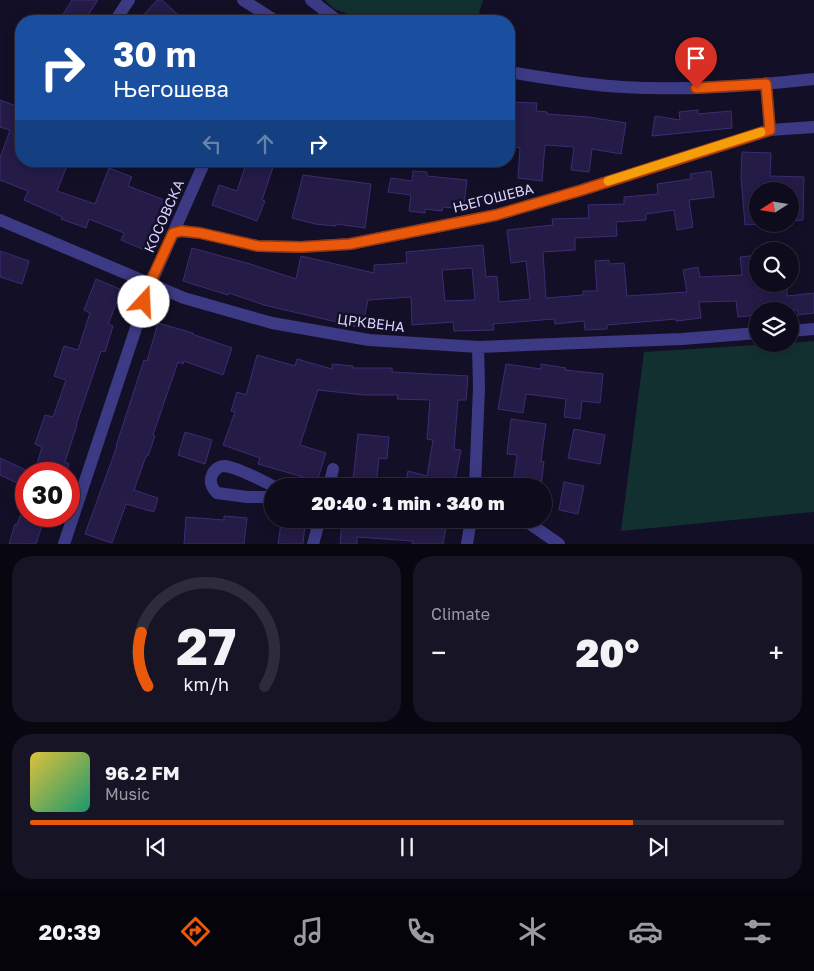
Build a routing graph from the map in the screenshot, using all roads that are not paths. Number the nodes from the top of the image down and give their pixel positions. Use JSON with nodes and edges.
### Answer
{"nodes":[{"id":1,"x":129,"y":0,"type":"edge"},
{"id":2,"x":311,"y":0,"type":"edge"},
{"id":3,"x":252,"y":2,"type":"edge"},
{"id":4,"x":119,"y":15,"type":"edge"},
{"id":5,"x":266,"y":15,"type":"edge"},
{"id":6,"x":330,"y":15,"type":"edge"},
{"id":7,"x":515,"y":73,"type":"edge"},
{"id":8,"x":814,"y":79,"type":"edge"},
{"id":9,"x":766,"y":84,"type":"junction"},
{"id":10,"x":814,"y":127,"type":"edge"},
{"id":11,"x":770,"y":130,"type":"junction"},
{"id":12,"x":202,"y":167,"type":"edge"},
{"id":13,"x":0,"y":220,"type":"edge"},
{"id":14,"x":173,"y":233,"type":"junction"},
{"id":15,"x":150,"y":283,"type":"junction"},
{"id":16,"x":814,"y":329,"type":"edge"},
{"id":17,"x":799,"y":330,"type":"edge"},
{"id":18,"x":749,"y":334,"type":"edge"},
{"id":19,"x":478,"y":347,"type":"junction"},
{"id":20,"x":333,"y":469,"type":"dead end"},
{"id":21,"x":331,"y":478,"type":"edge"},
{"id":22,"x":476,"y":478,"type":"edge"},
{"id":23,"x":264,"y":482,"type":"edge"},
{"id":24,"x":264,"y":498,"type":"edge"},
{"id":25,"x":317,"y":528,"type":"edge"},
{"id":26,"x":470,"y":528,"type":"edge"},
{"id":27,"x":536,"y":528,"type":"edge"},
{"id":28,"x":64,"y":544,"type":"edge"},
{"id":29,"x":313,"y":544,"type":"edge"},
{"id":30,"x":467,"y":544,"type":"edge"},
{"id":31,"x":559,"y":544,"type":"edge"}],
"edges":[{"from":1,"to":4,"type":"street"},
{"from":2,"to":6,"type":"street"},
{"from":3,"to":5,"type":"street"},
{"from":7,"to":9,"type":"street"},
{"from":8,"to":9,"type":"street"},
{"from":9,"to":11,"type":"street"},
{"from":10,"to":11,"type":"street","name":"ЊЕГОШЕВА"},
{"from":11,"to":14,"type":"street","name":"ЊЕГОШЕВА"},
{"from":12,"to":14,"type":"street","name":"КОСОВСКА"},
{"from":13,"to":15,"type":"street","name":"ЦРКВЕНА"},
{"from":14,"to":15,"type":"street","name":"КОСОВСКА"},
{"from":15,"to":19,"type":"street","name":"ЦРКВЕНА"},
{"from":15,"to":28,"type":"street","name":"КОСОВСКА"},
{"from":16,"to":17,"type":"street"},
{"from":18,"to":19,"type":"street","name":"ЦРКВЕНА"},
{"from":19,"to":22,"type":"street"},
{"from":20,"to":21,"type":"street"},
{"from":23,"to":24,"type":"street"},
{"from":25,"to":29,"type":"street"},
{"from":26,"to":30,"type":"street"},
{"from":27,"to":31,"type":"street"}]}
